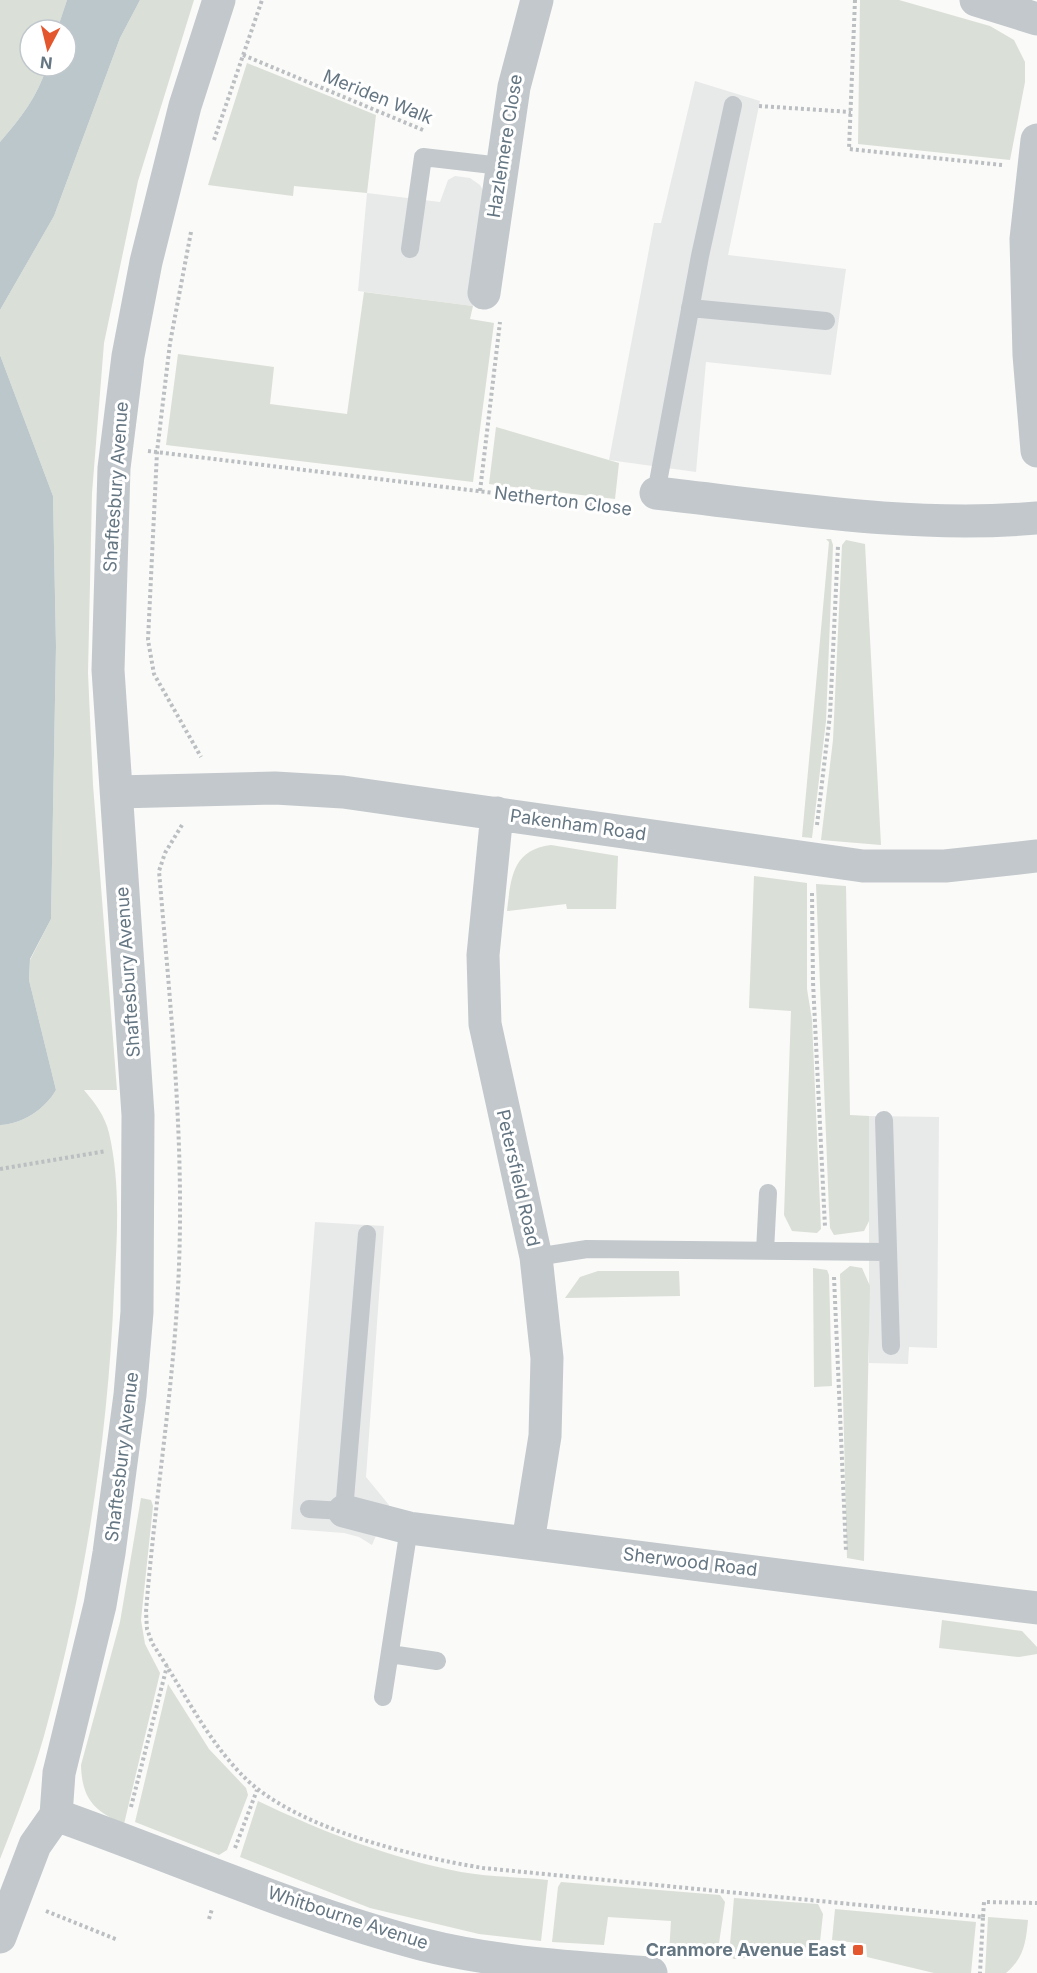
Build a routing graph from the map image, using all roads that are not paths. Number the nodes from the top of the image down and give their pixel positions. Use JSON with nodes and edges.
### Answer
{"nodes":[{"id":1,"x":219,"y":0,"type":"edge"},
{"id":2,"x":537,"y":0,"type":"edge"},
{"id":3,"x":976,"y":0,"type":"edge"},
{"id":4,"x":1037,"y":19,"type":"edge"},
{"id":5,"x":733,"y":105,"type":"road end"},
{"id":6,"x":1035,"y":154,"type":"edge"},
{"id":7,"x":501,"y":166,"type":"junction"},
{"id":8,"x":410,"y":249,"type":"dead end"},
{"id":9,"x":484,"y":293,"type":"road end"},
{"id":10,"x":690,"y":308,"type":"junction"},
{"id":11,"x":826,"y":321,"type":"dead end"},
{"id":12,"x":1035,"y":403,"type":"edge"},
{"id":13,"x":1037,"y":451,"type":"edge"},
{"id":14,"x":656,"y":494,"type":"joint"},
{"id":15,"x":1037,"y":518,"type":"edge"},
{"id":16,"x":117,"y":792,"type":"junction"},
{"id":17,"x":497,"y":813,"type":"junction"},
{"id":18,"x":1037,"y":856,"type":"edge"},
{"id":19,"x":884,"y":1120,"type":"dead end"},
{"id":20,"x":768,"y":1193,"type":"dead end"},
{"id":21,"x":367,"y":1234,"type":"dead end"},
{"id":22,"x":765,"y":1251,"type":"junction"},
{"id":23,"x":888,"y":1252,"type":"junction"},
{"id":24,"x":536,"y":1257,"type":"junction"},
{"id":25,"x":891,"y":1346,"type":"dead end"},
{"id":26,"x":309,"y":1509,"type":"dead end"},
{"id":27,"x":344,"y":1511,"type":"junction"},
{"id":28,"x":409,"y":1528,"type":"junction"},
{"id":29,"x":528,"y":1542,"type":"junction"},
{"id":30,"x":1037,"y":1608,"type":"edge"},
{"id":31,"x":390,"y":1654,"type":"junction"},
{"id":32,"x":437,"y":1661,"type":"dead end"},
{"id":33,"x":383,"y":1697,"type":"dead end"},
{"id":34,"x":56,"y":1815,"type":"junction"},
{"id":35,"x":0,"y":1937,"type":"edge"},
{"id":36,"x":651,"y":1973,"type":"edge"}],
"edges":[{"from":1,"to":16,"type":"street","name":"Shaftesbury Avenue"},
{"from":2,"to":7,"type":"street","name":"Hazlemere Close"},
{"from":3,"to":4,"type":"street"},
{"from":5,"to":10,"type":"lane"},
{"from":6,"to":12,"type":"street"},
{"from":7,"to":8,"type":"lane"},
{"from":7,"to":9,"type":"street","name":"Hazlemere Close"},
{"from":10,"to":11,"type":"lane"},
{"from":10,"to":14,"type":"lane"},
{"from":12,"to":13,"type":"street"},
{"from":14,"to":15,"type":"street","name":"Netherton Close"},
{"from":16,"to":17,"type":"street","name":"Pakenham Road"},
{"from":16,"to":34,"type":"street","name":"Shaftesbury Avenue"},
{"from":17,"to":18,"type":"street","name":"Pakenham Road"},
{"from":17,"to":24,"type":"street","name":"Petersfield Road"},
{"from":19,"to":23,"type":"lane"},
{"from":20,"to":22,"type":"lane"},
{"from":21,"to":27,"type":"lane"},
{"from":22,"to":23,"type":"lane"},
{"from":22,"to":24,"type":"lane"},
{"from":23,"to":25,"type":"lane"},
{"from":24,"to":29,"type":"street","name":"Petersfield Road"},
{"from":26,"to":27,"type":"lane"},
{"from":27,"to":28,"type":"street","name":"Sherwood Road"},
{"from":28,"to":29,"type":"street","name":"Sherwood Road"},
{"from":28,"to":31,"type":"lane"},
{"from":29,"to":30,"type":"street","name":"Sherwood Road"},
{"from":31,"to":32,"type":"lane"},
{"from":31,"to":33,"type":"lane"},
{"from":34,"to":35,"type":"street"},
{"from":34,"to":36,"type":"street","name":"Whitbourne Avenue"}]}
